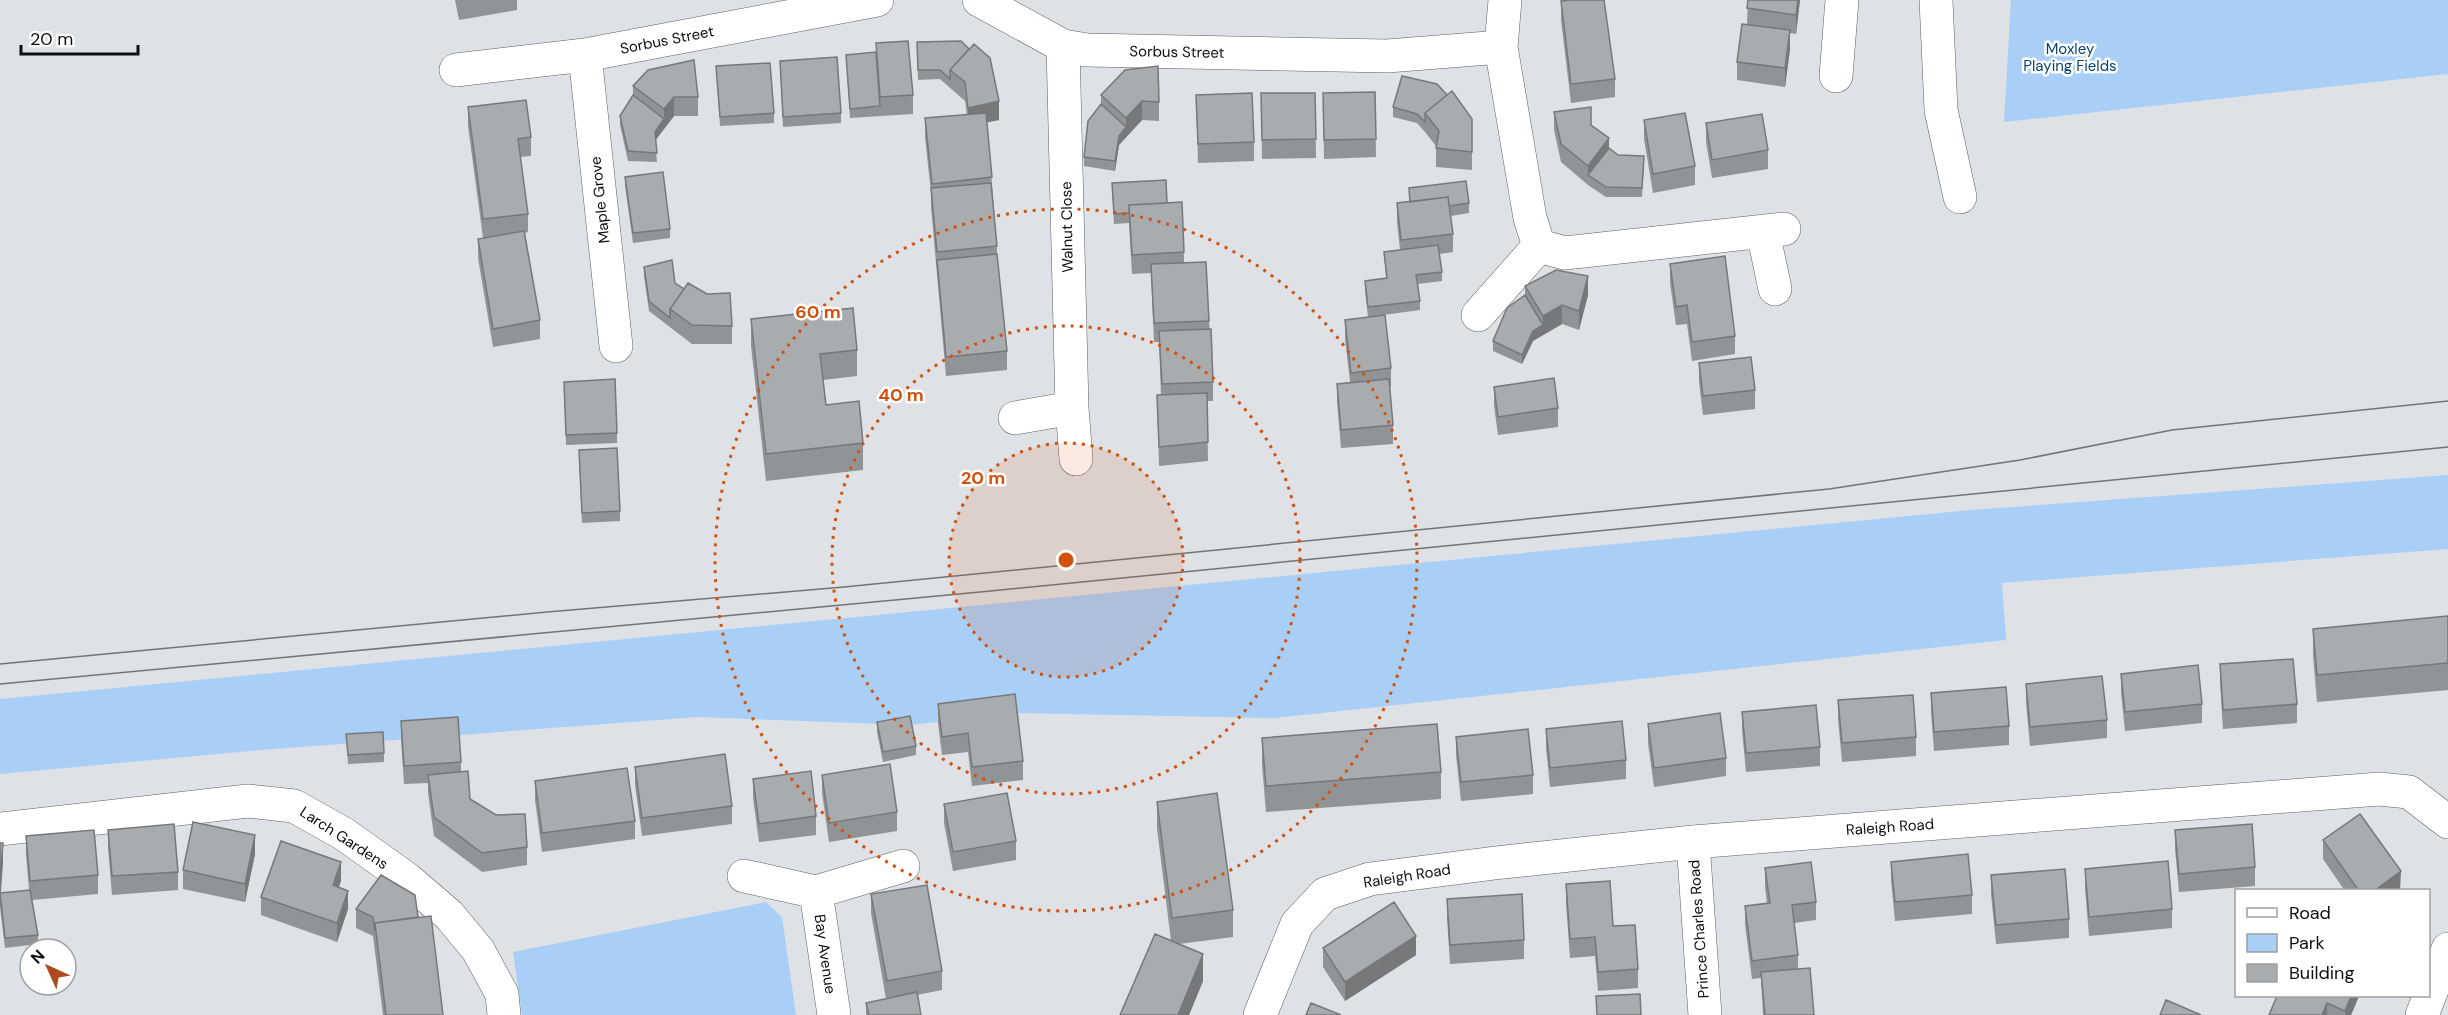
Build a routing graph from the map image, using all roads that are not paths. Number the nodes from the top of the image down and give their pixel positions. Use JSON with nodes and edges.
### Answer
{"nodes":[{"id":1,"x":877,"y":0,"type":"edge"},
{"id":2,"x":979,"y":0,"type":"edge"},
{"id":3,"x":1505,"y":0,"type":"edge"},
{"id":4,"x":1842,"y":0,"type":"edge"},
{"id":5,"x":1936,"y":0,"type":"edge"},
{"id":6,"x":1063,"y":46,"type":"junction"},
{"id":7,"x":1501,"y":47,"type":"junction"},
{"id":8,"x":585,"y":55,"type":"junction"},
{"id":9,"x":456,"y":70,"type":"dead end"},
{"id":10,"x":1836,"y":76,"type":"dead end"},
{"id":11,"x":1960,"y":197,"type":"dead end"},
{"id":12,"x":1539,"y":246,"type":"junction"},
{"id":13,"x":1774,"y":289,"type":"dead end"},
{"id":14,"x":1478,"y":315,"type":"dead end"},
{"id":15,"x":616,"y":346,"type":"dead end"},
{"id":16,"x":1072,"y":408,"type":"junction"},
{"id":17,"x":1015,"y":418,"type":"dead end"},
{"id":18,"x":1076,"y":459,"type":"dead end"},
{"id":19,"x":2448,"y":822,"type":"edge"},
{"id":20,"x":0,"y":830,"type":"edge"},
{"id":21,"x":1693,"y":842,"type":"junction"},
{"id":22,"x":903,"y":866,"type":"dead end"},
{"id":23,"x":744,"y":876,"type":"dead end"},
{"id":24,"x":816,"y":892,"type":"junction"},
{"id":25,"x":2448,"y":950,"type":"edge"},
{"id":26,"x":2430,"y":995,"type":"edge"},
{"id":27,"x":2429,"y":997,"type":"edge"},
{"id":28,"x":504,"y":1015,"type":"edge"},
{"id":29,"x":834,"y":1015,"type":"edge"},
{"id":30,"x":1260,"y":1015,"type":"edge"},
{"id":31,"x":1705,"y":1015,"type":"edge"},
{"id":32,"x":2422,"y":1015,"type":"edge"}],
"edges":[{"from":1,"to":8,"type":"street","name":"Sorbus Street"},
{"from":2,"to":6,"type":"street","name":"Sorbus Street"},
{"from":3,"to":7,"type":"street"},
{"from":4,"to":10,"type":"street"},
{"from":5,"to":11,"type":"street"},
{"from":6,"to":7,"type":"street","name":"Sorbus Street"},
{"from":6,"to":16,"type":"street","name":"Walnut Close"},
{"from":7,"to":12,"type":"street"},
{"from":8,"to":9,"type":"street","name":"Sorbus Street"},
{"from":8,"to":15,"type":"street","name":"Maple Grove"},
{"from":12,"to":13,"type":"street"},
{"from":12,"to":14,"type":"street"},
{"from":16,"to":17,"type":"street"},
{"from":16,"to":18,"type":"street","name":"Walnut Close"},
{"from":19,"to":21,"type":"street","name":"Raleigh Road"},
{"from":20,"to":28,"type":"street","name":"Larch Gardens"},
{"from":21,"to":30,"type":"street","name":"Raleigh Road"},
{"from":21,"to":31,"type":"street","name":"Prince Charles Road"},
{"from":22,"to":24,"type":"street","name":"Bay Avenue"},
{"from":23,"to":24,"type":"street","name":"Bay Avenue"},
{"from":24,"to":29,"type":"street","name":"Bay Avenue"},
{"from":25,"to":26,"type":"street"},
{"from":27,"to":32,"type":"street"}]}
